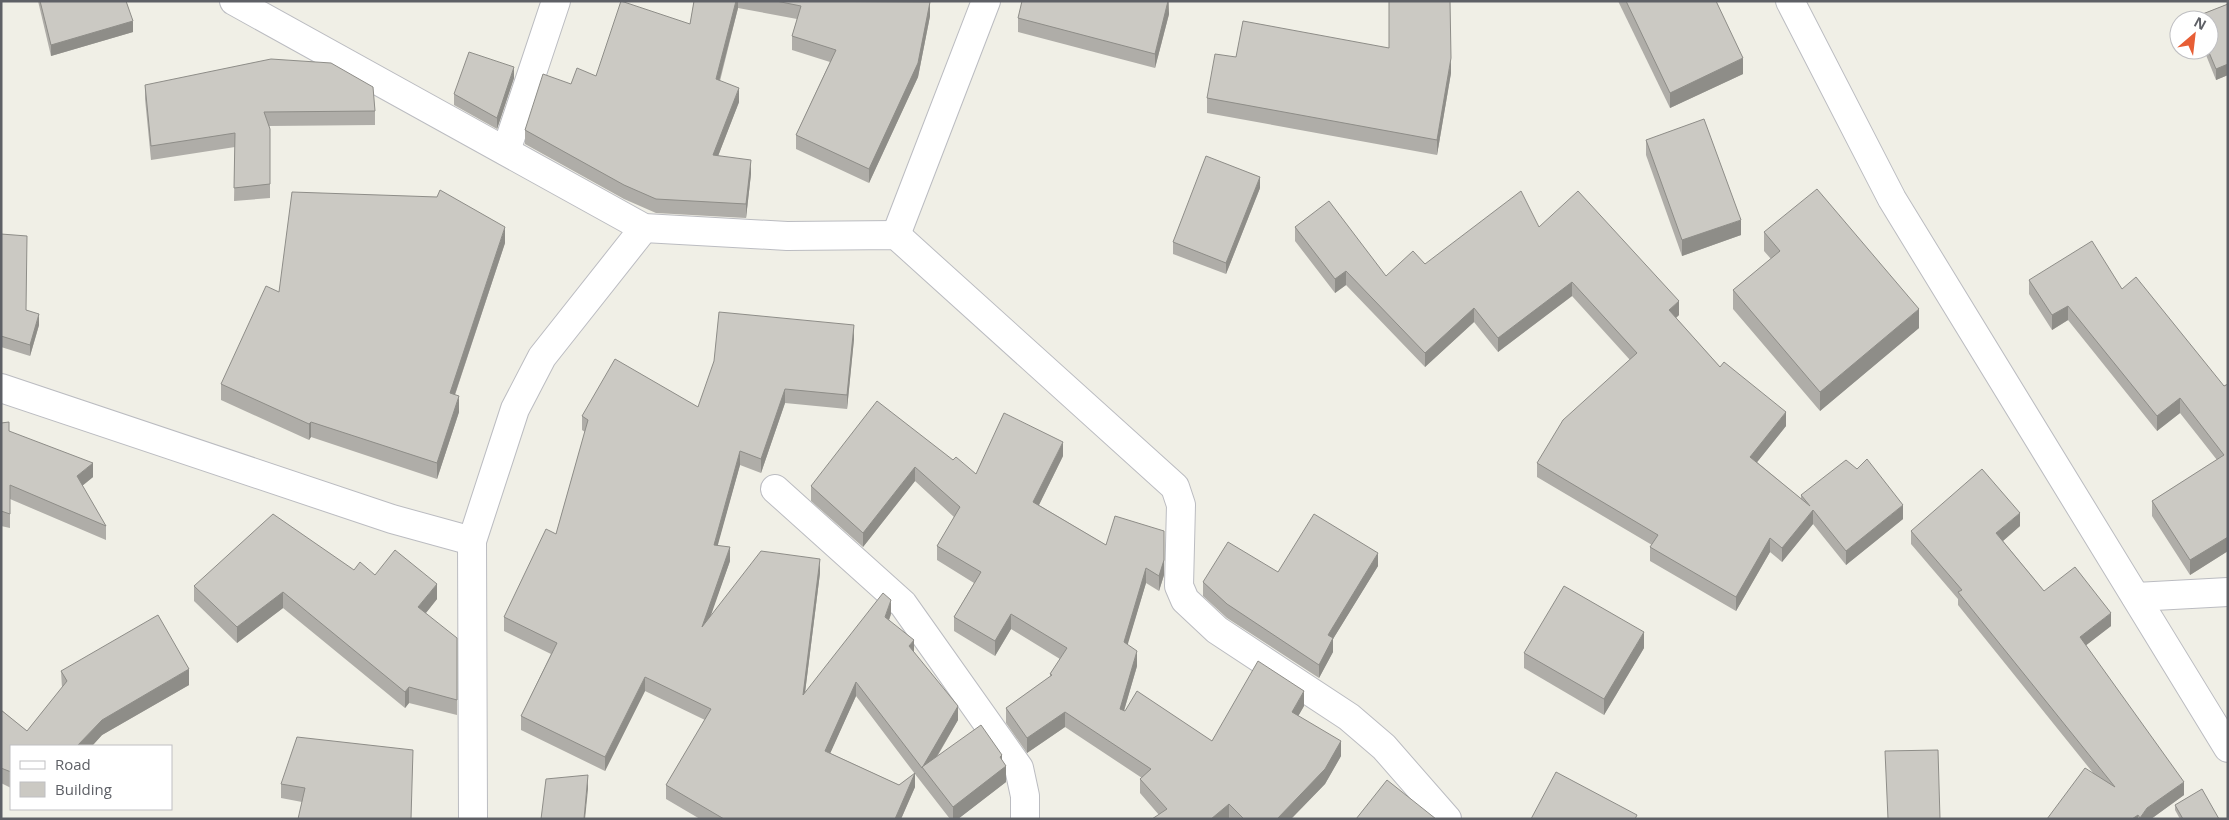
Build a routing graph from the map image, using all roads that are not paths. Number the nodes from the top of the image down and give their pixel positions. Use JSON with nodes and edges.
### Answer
{"nodes":[{"id":1,"x":234,"y":1,"type":"edge"},
{"id":2,"x":556,"y":1,"type":"edge"},
{"id":3,"x":986,"y":1,"type":"edge"},
{"id":4,"x":1790,"y":1,"type":"edge"},
{"id":5,"x":506,"y":151,"type":"junction"},
{"id":6,"x":644,"y":228,"type":"junction"},
{"id":7,"x":896,"y":235,"type":"junction"},
{"id":8,"x":1,"y":388,"type":"edge"},
{"id":9,"x":775,"y":489,"type":"dead end"},
{"id":10,"x":472,"y":541,"type":"junction"},
{"id":11,"x":2228,"y":592,"type":"edge"},
{"id":12,"x":2136,"y":597,"type":"junction"},
{"id":13,"x":2228,"y":748,"type":"edge"},
{"id":14,"x":473,"y":819,"type":"edge"},
{"id":15,"x":1025,"y":819,"type":"edge"},
{"id":16,"x":1447,"y":819,"type":"edge"}],
"edges":[{"from":1,"to":5,"type":"street"},
{"from":2,"to":5,"type":"street"},
{"from":3,"to":7,"type":"street"},
{"from":4,"to":12,"type":"street"},
{"from":5,"to":6,"type":"street"},
{"from":6,"to":7,"type":"street"},
{"from":6,"to":10,"type":"street"},
{"from":7,"to":16,"type":"street"},
{"from":8,"to":10,"type":"street"},
{"from":9,"to":15,"type":"street"},
{"from":10,"to":14,"type":"street"},
{"from":11,"to":12,"type":"street"},
{"from":12,"to":13,"type":"street"}]}
